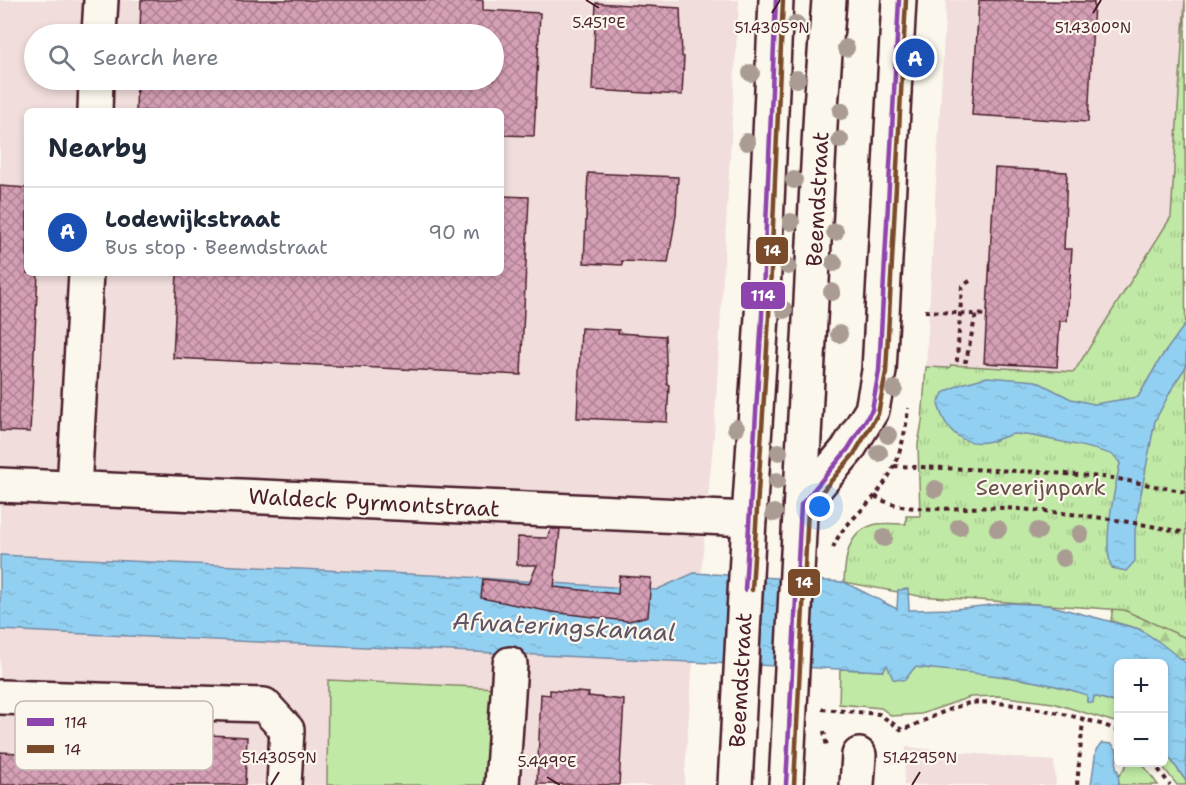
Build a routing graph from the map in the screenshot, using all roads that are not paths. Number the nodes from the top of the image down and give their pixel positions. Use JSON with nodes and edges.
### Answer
{"nodes":[{"id":1,"x":100,"y":0,"type":"edge"},
{"id":2,"x":776,"y":0,"type":"edge"},
{"id":3,"x":829,"y":0,"type":"edge"},
{"id":4,"x":899,"y":0,"type":"edge"},
{"id":5,"x":99,"y":24,"type":"edge"},
{"id":6,"x":96,"y":90,"type":"edge"},
{"id":7,"x":95,"y":108,"type":"edge"},
{"id":8,"x":86,"y":276,"type":"edge"},
{"id":9,"x":0,"y":485,"type":"edge"},
{"id":10,"x":74,"y":489,"type":"junction"},
{"id":11,"x":801,"y":505,"type":"junction"},
{"id":12,"x":749,"y":519,"type":"junction"},
{"id":13,"x":510,"y":664,"type":"dead end"},
{"id":14,"x":0,"y":697,"type":"edge"},
{"id":15,"x":132,"y":701,"type":"edge"},
{"id":16,"x":213,"y":703,"type":"edge"},
{"id":17,"x":284,"y":785,"type":"edge"},
{"id":18,"x":502,"y":785,"type":"edge"},
{"id":19,"x":735,"y":785,"type":"edge"},
{"id":20,"x":786,"y":785,"type":"edge"}],
"edges":[{"from":1,"to":5,"type":"main road"},
{"from":2,"to":12,"type":"main road","name":"Beemdstraat"},
{"from":3,"to":11,"type":"main road","name":"Beemdstraat"},
{"from":4,"to":11,"type":"main road"},
{"from":6,"to":7,"type":"main road"},
{"from":8,"to":10,"type":"main road"},
{"from":9,"to":10,"type":"main road","name":"Waldeck Pyrmontstraat"},
{"from":10,"to":12,"type":"main road","name":"Waldeck Pyrmontstraat"},
{"from":11,"to":20,"type":"main road","name":"Beemdstraat"},
{"from":12,"to":19,"type":"main road","name":"Beemdstraat"},
{"from":13,"to":18,"type":"main road"},
{"from":14,"to":15,"type":"main road"},
{"from":16,"to":17,"type":"main road"}]}
